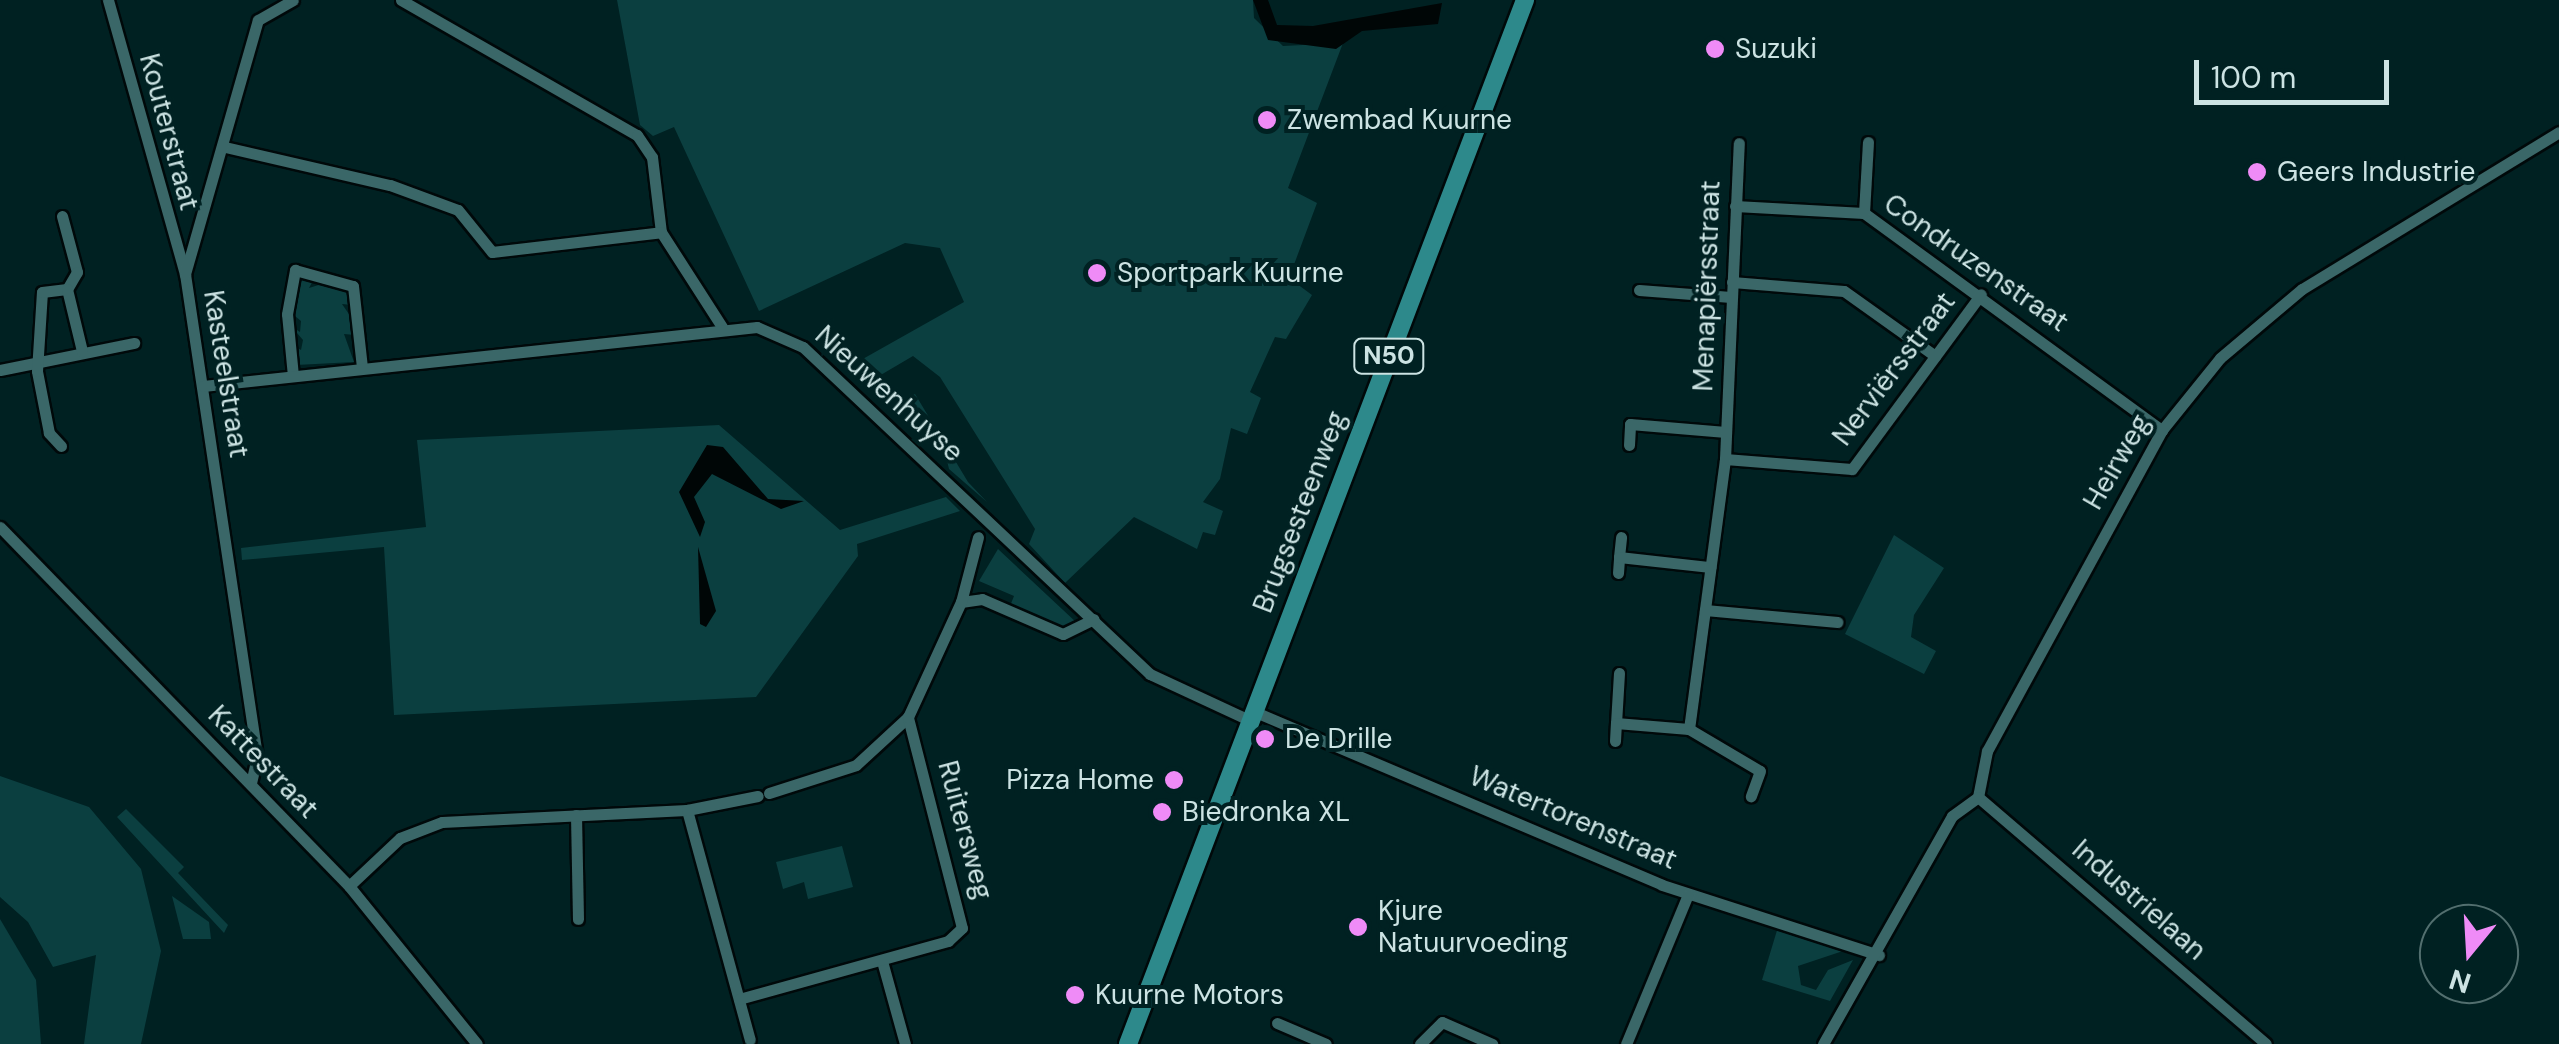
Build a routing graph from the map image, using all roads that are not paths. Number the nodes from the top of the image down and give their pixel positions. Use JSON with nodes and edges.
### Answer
{"nodes":[{"id":1,"x":108,"y":0,"type":"edge"},
{"id":2,"x":293,"y":0,"type":"edge"},
{"id":3,"x":401,"y":0,"type":"edge"},
{"id":4,"x":1525,"y":0,"type":"edge"},
{"id":5,"x":2559,"y":132,"type":"edge"},
{"id":6,"x":1868,"y":142,"type":"dead end"},
{"id":7,"x":1739,"y":143,"type":"dead end"},
{"id":8,"x":225,"y":147,"type":"junction"},
{"id":9,"x":1735,"y":206,"type":"junction"},
{"id":10,"x":1864,"y":213,"type":"junction"},
{"id":11,"x":62,"y":216,"type":"dead end"},
{"id":12,"x":661,"y":232,"type":"junction"},
{"id":13,"x":185,"y":274,"type":"junction"},
{"id":14,"x":1732,"y":282,"type":"junction"},
{"id":15,"x":68,"y":289,"type":"junction"},
{"id":16,"x":1639,"y":290,"type":"dead end"},
{"id":17,"x":1981,"y":294,"type":"junction"},
{"id":18,"x":1732,"y":297,"type":"junction"},
{"id":19,"x":722,"y":327,"type":"junction"},
{"id":20,"x":134,"y":344,"type":"dead end"},
{"id":21,"x":82,"y":351,"type":"junction"},
{"id":22,"x":42,"y":355,"type":"junction"},
{"id":23,"x":1935,"y":356,"type":"junction"},
{"id":24,"x":362,"y":368,"type":"junction"},
{"id":25,"x":0,"y":370,"type":"edge"},
{"id":26,"x":293,"y":376,"type":"junction"},
{"id":27,"x":203,"y":386,"type":"junction"},
{"id":28,"x":2162,"y":430,"type":"junction"},
{"id":29,"x":1726,"y":432,"type":"junction"},
{"id":30,"x":1629,"y":445,"type":"dead end"},
{"id":31,"x":62,"y":446,"type":"dead end"},
{"id":32,"x":1725,"y":459,"type":"junction"},
{"id":33,"x":0,"y":527,"type":"edge"},
{"id":34,"x":1621,"y":537,"type":"dead end"},
{"id":35,"x":978,"y":538,"type":"dead end"},
{"id":36,"x":1620,"y":557,"type":"junction"},
{"id":37,"x":1710,"y":567,"type":"junction"},
{"id":38,"x":1618,"y":573,"type":"dead end"},
{"id":39,"x":961,"y":602,"type":"junction"},
{"id":40,"x":1705,"y":610,"type":"junction"},
{"id":41,"x":1094,"y":620,"type":"junction"},
{"id":42,"x":1837,"y":622,"type":"dead end"},
{"id":43,"x":1619,"y":673,"type":"dead end"},
{"id":44,"x":1251,"y":716,"type":"junction"},
{"id":45,"x":908,"y":717,"type":"junction"},
{"id":46,"x":1616,"y":723,"type":"junction"},
{"id":47,"x":1689,"y":729,"type":"junction"},
{"id":48,"x":1615,"y":741,"type":"dead end"},
{"id":49,"x":250,"y":784,"type":"junction"},
{"id":50,"x":1751,"y":796,"type":"dead end"},
{"id":51,"x":1978,"y":797,"type":"junction"},
{"id":52,"x":688,"y":810,"type":"junction"},
{"id":53,"x":576,"y":816,"type":"junction"},
{"id":54,"x":350,"y":886,"type":"junction"},
{"id":55,"x":1688,"y":894,"type":"junction"},
{"id":56,"x":578,"y":919,"type":"dead end"},
{"id":57,"x":1878,"y":954,"type":"junction"},
{"id":58,"x":882,"y":960,"type":"junction"},
{"id":59,"x":739,"y":999,"type":"junction"},
{"id":60,"x":1277,"y":1022,"type":"dead end"},
{"id":61,"x":750,"y":1040,"type":"dead end"},
{"id":62,"x":1320,"y":1043,"type":"edge"},
{"id":63,"x":477,"y":1044,"type":"edge"},
{"id":64,"x":905,"y":1044,"type":"edge"},
{"id":65,"x":1128,"y":1044,"type":"edge"},
{"id":66,"x":1420,"y":1044,"type":"edge"},
{"id":67,"x":1492,"y":1044,"type":"edge"},
{"id":68,"x":1626,"y":1044,"type":"edge"},
{"id":69,"x":1823,"y":1044,"type":"edge"},
{"id":70,"x":2266,"y":1044,"type":"edge"}],
"edges":[{"from":1,"to":13,"type":"street","name":"Kouterstraat"},
{"from":2,"to":8,"type":"street","name":"Kasteelstraat"},
{"from":3,"to":12,"type":"street"},
{"from":4,"to":44,"type":"main road","name":"Brugsesteenweg","number":"N50"},
{"from":5,"to":28,"type":"street","name":"Heirweg"},
{"from":6,"to":10,"type":"street"},
{"from":7,"to":9,"type":"street","name":"Menapiërsstraat"},
{"from":8,"to":12,"type":"street"},
{"from":8,"to":13,"type":"street","name":"Kasteelstraat"},
{"from":9,"to":10,"type":"street","name":"Condruzenstraat"},
{"from":9,"to":14,"type":"street","name":"Menapiërsstraat"},
{"from":10,"to":17,"type":"street","name":"Condruzenstraat"},
{"from":11,"to":15,"type":"street"},
{"from":12,"to":19,"type":"street"},
{"from":13,"to":27,"type":"street","name":"Kasteelstraat"},
{"from":14,"to":18,"type":"street","name":"Menapiërsstraat"},
{"from":14,"to":23,"type":"street"},
{"from":15,"to":21,"type":"street"},
{"from":15,"to":22,"type":"street"},
{"from":16,"to":18,"type":"street"},
{"from":17,"to":23,"type":"street","name":"Nerviërsstraat"},
{"from":17,"to":28,"type":"street","name":"Condruzenstraat"},
{"from":18,"to":29,"type":"street","name":"Menapiërsstraat"},
{"from":19,"to":24,"type":"street","name":"Nieuwenhuyse"},
{"from":19,"to":41,"type":"street","name":"Nieuwenhuyse"},
{"from":20,"to":21,"type":"street"},
{"from":21,"to":22,"type":"street"},
{"from":22,"to":25,"type":"street"},
{"from":22,"to":31,"type":"street"},
{"from":23,"to":32,"type":"street","name":"Nerviërsstraat"},
{"from":24,"to":26,"type":"street","name":"Nieuwenhuyse"},
{"from":24,"to":26,"type":"street"},
{"from":26,"to":27,"type":"street","name":"Nieuwenhuyse"},
{"from":27,"to":49,"type":"street","name":"Kasteelstraat"},
{"from":28,"to":51,"type":"street","name":"Heirweg"},
{"from":29,"to":30,"type":"street","name":"Menapiërsstraat"},
{"from":29,"to":32,"type":"street","name":"Menapiërsstraat"},
{"from":32,"to":37,"type":"street","name":"Menapiërsstraat"},
{"from":33,"to":49,"type":"street","name":"Kattestraat"},
{"from":34,"to":36,"type":"street"},
{"from":35,"to":39,"type":"street"},
{"from":36,"to":37,"type":"street"},
{"from":36,"to":38,"type":"street"},
{"from":37,"to":40,"type":"street","name":"Menapiërsstraat"},
{"from":39,"to":41,"type":"street"},
{"from":39,"to":45,"type":"street"},
{"from":40,"to":42,"type":"street"},
{"from":40,"to":47,"type":"street","name":"Menapiërsstraat"},
{"from":41,"to":44,"type":"street","name":"Nieuwenhuyse"},
{"from":43,"to":46,"type":"street"},
{"from":44,"to":55,"type":"street","name":"Watertorenstraat"},
{"from":44,"to":65,"type":"main road","name":"Brugsesteenweg","number":"N50"},
{"from":45,"to":52,"type":"street"},
{"from":45,"to":58,"type":"street","name":"Ruitersweg"},
{"from":46,"to":47,"type":"street"},
{"from":46,"to":48,"type":"street"},
{"from":47,"to":50,"type":"street"},
{"from":49,"to":54,"type":"street","name":"Kattestraat"},
{"from":51,"to":57,"type":"street"},
{"from":51,"to":70,"type":"street","name":"Industrielaan"},
{"from":52,"to":53,"type":"street"},
{"from":52,"to":59,"type":"street"},
{"from":53,"to":54,"type":"street"},
{"from":53,"to":56,"type":"street"},
{"from":54,"to":63,"type":"street","name":"Kattestraat"},
{"from":55,"to":57,"type":"street","name":"Watertorenstraat"},
{"from":55,"to":68,"type":"street"},
{"from":57,"to":69,"type":"street"},
{"from":58,"to":59,"type":"street","name":"Ruitersweg"},
{"from":58,"to":64,"type":"street"},
{"from":59,"to":61,"type":"street"},
{"from":60,"to":62,"type":"street"},
{"from":66,"to":67,"type":"street"}]}
